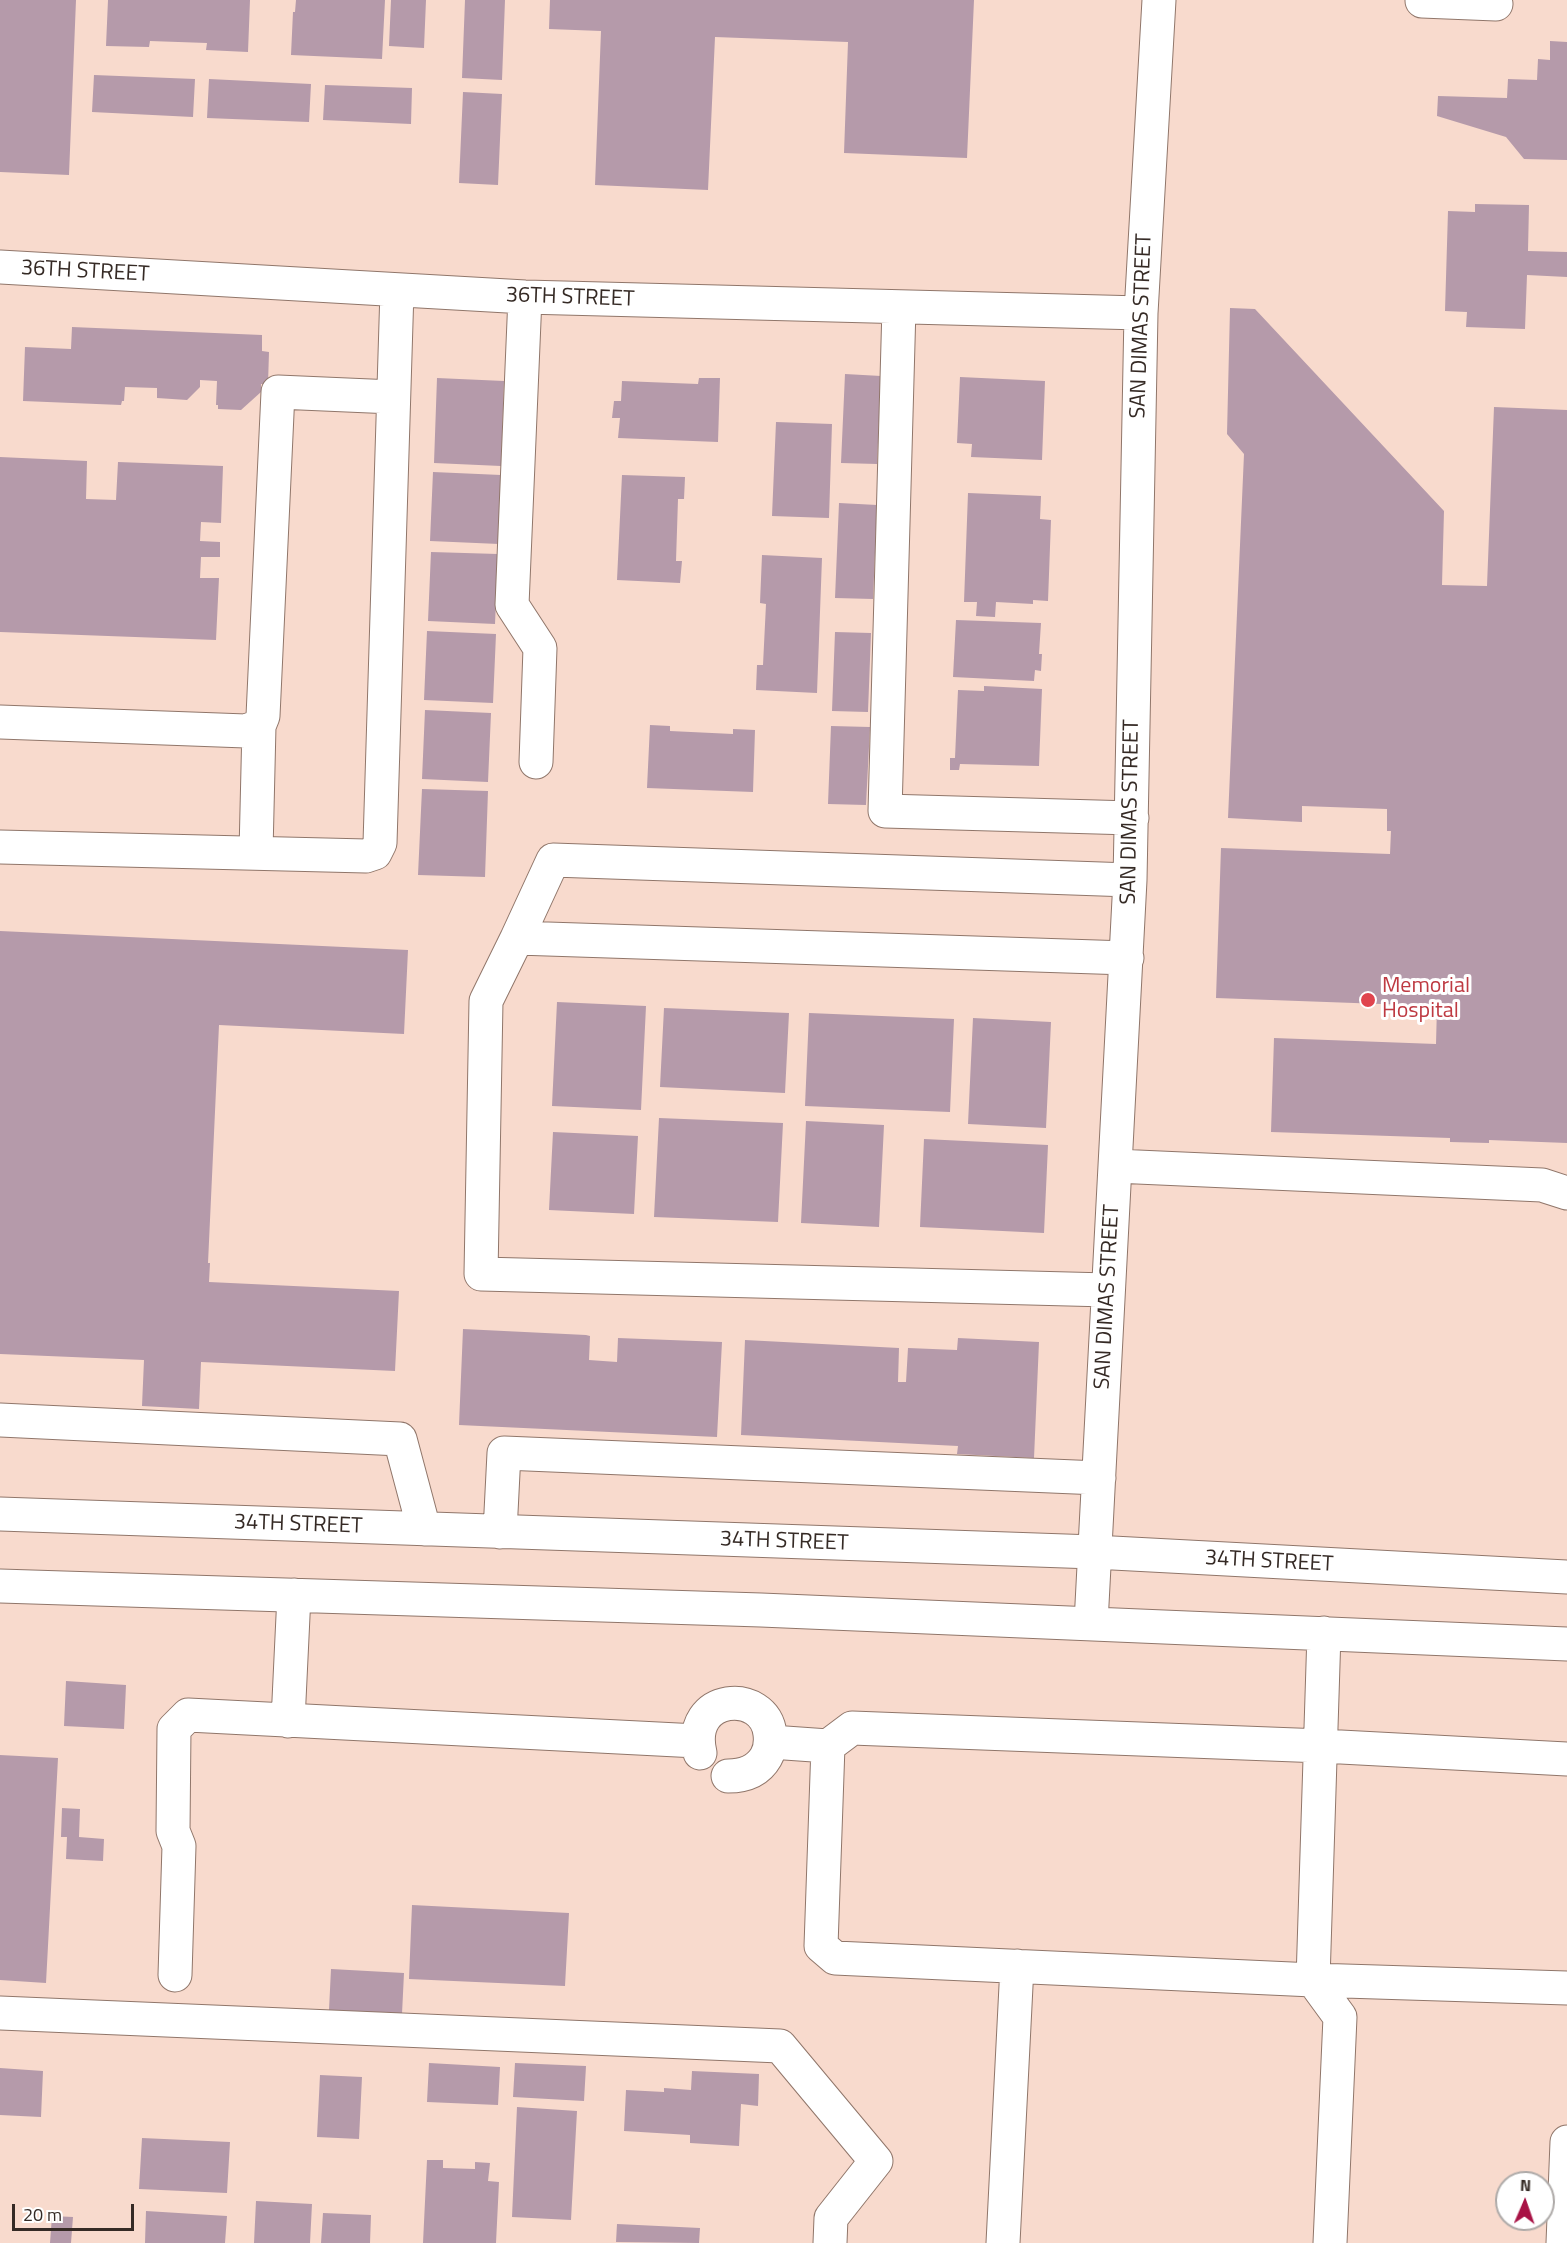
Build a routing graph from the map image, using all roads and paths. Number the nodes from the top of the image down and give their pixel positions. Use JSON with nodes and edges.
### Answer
{"nodes":[{"id":1,"x":1159,"y":0,"type":"edge"},
{"id":2,"x":1422,"y":1,"type":"edge"},
{"id":3,"x":1496,"y":4,"type":"dead end"},
{"id":4,"x":0,"y":267,"type":"edge"},
{"id":5,"x":397,"y":290,"type":"junction"},
{"id":6,"x":525,"y":297,"type":"junction"},
{"id":7,"x":899,"y":307,"type":"junction"},
{"id":8,"x":1141,"y":313,"type":"junction"},
{"id":9,"x":393,"y":397,"type":"junction"},
{"id":10,"x":0,"y":722,"type":"edge"},
{"id":11,"x":259,"y":726,"type":"junction"},
{"id":12,"x":536,"y":762,"type":"dead end"},
{"id":13,"x":1132,"y":818,"type":"junction"},
{"id":14,"x":0,"y":847,"type":"edge"},
{"id":15,"x":256,"y":852,"type":"junction"},
{"id":16,"x":1130,"y":880,"type":"junction"},
{"id":17,"x":517,"y":938,"type":"junction"},
{"id":18,"x":1126,"y":958,"type":"junction"},
{"id":19,"x":1115,"y":1166,"type":"junction"},
{"id":20,"x":1567,"y":1193,"type":"edge"},
{"id":21,"x":1108,"y":1290,"type":"junction"},
{"id":22,"x":0,"y":1420,"type":"edge"},
{"id":23,"x":1099,"y":1478,"type":"junction"},
{"id":24,"x":0,"y":1514,"type":"edge"},
{"id":25,"x":424,"y":1529,"type":"junction"},
{"id":26,"x":501,"y":1532,"type":"junction"},
{"id":27,"x":1094,"y":1552,"type":"junction"},
{"id":28,"x":1567,"y":1577,"type":"edge"},
{"id":29,"x":0,"y":1586,"type":"edge"},
{"id":30,"x":294,"y":1595,"type":"junction"},
{"id":31,"x":1091,"y":1623,"type":"junction"},
{"id":32,"x":1324,"y":1634,"type":"junction"},
{"id":33,"x":1567,"y":1644,"type":"edge"},
{"id":34,"x":288,"y":1721,"type":"junction"},
{"id":35,"x":771,"y":1742,"type":"junction"},
{"id":36,"x":828,"y":1746,"type":"junction"},
{"id":37,"x":1322,"y":1746,"type":"junction"},
{"id":38,"x":1567,"y":1759,"type":"edge"},
{"id":39,"x":728,"y":1776,"type":"dead end"},
{"id":40,"x":1017,"y":1966,"type":"junction"},
{"id":41,"x":175,"y":1975,"type":"dead end"},
{"id":42,"x":1313,"y":1980,"type":"junction"},
{"id":43,"x":1567,"y":1988,"type":"edge"},
{"id":44,"x":0,"y":2013,"type":"edge"},
{"id":45,"x":1567,"y":2142,"type":"edge"},
{"id":46,"x":830,"y":2243,"type":"edge"},
{"id":47,"x":1004,"y":2243,"type":"edge"},
{"id":48,"x":1330,"y":2243,"type":"edge"},
{"id":49,"x":1563,"y":2243,"type":"edge"}],
"edges":[{"from":1,"to":8,"type":"street","name":"SAN DIMAS STREET"},
{"from":2,"to":3,"type":"street"},
{"from":4,"to":5,"type":"street","name":"36TH STREET"},
{"from":5,"to":6,"type":"street","name":"36TH STREET"},
{"from":5,"to":9,"type":"street"},
{"from":6,"to":7,"type":"street","name":"36TH STREET"},
{"from":6,"to":12,"type":"street"},
{"from":7,"to":8,"type":"street","name":"36TH STREET"},
{"from":7,"to":13,"type":"street"},
{"from":8,"to":13,"type":"street","name":"SAN DIMAS STREET"},
{"from":9,"to":11,"type":"street"},
{"from":9,"to":15,"type":"street"},
{"from":10,"to":11,"type":"street"},
{"from":11,"to":15,"type":"street"},
{"from":13,"to":16,"type":"street","name":"SAN DIMAS STREET"},
{"from":14,"to":15,"type":"street"},
{"from":16,"to":17,"type":"street"},
{"from":16,"to":18,"type":"street","name":"SAN DIMAS STREET"},
{"from":17,"to":18,"type":"street"},
{"from":17,"to":21,"type":"street"},
{"from":18,"to":19,"type":"street","name":"SAN DIMAS STREET"},
{"from":19,"to":20,"type":"street"},
{"from":19,"to":21,"type":"street","name":"SAN DIMAS STREET"},
{"from":21,"to":23,"type":"street","name":"SAN DIMAS STREET"},
{"from":22,"to":25,"type":"street"},
{"from":23,"to":26,"type":"street"},
{"from":23,"to":27,"type":"street","name":"SAN DIMAS STREET"},
{"from":24,"to":25,"type":"street","name":"34TH STREET"},
{"from":25,"to":26,"type":"street","name":"34TH STREET"},
{"from":26,"to":27,"type":"street","name":"34TH STREET"},
{"from":27,"to":28,"type":"street","name":"34TH STREET"},
{"from":27,"to":31,"type":"street","name":"SAN DIMAS STREET"},
{"from":29,"to":30,"type":"street"},
{"from":30,"to":31,"type":"street"},
{"from":30,"to":34,"type":"street"},
{"from":31,"to":32,"type":"street"},
{"from":32,"to":33,"type":"street"},
{"from":32,"to":37,"type":"street"},
{"from":34,"to":35,"type":"street"},
{"from":34,"to":41,"type":"street"},
{"from":35,"to":36,"type":"street"},
{"from":35,"to":39,"type":"street"},
{"from":36,"to":37,"type":"street"},
{"from":36,"to":40,"type":"street"},
{"from":37,"to":38,"type":"street"},
{"from":37,"to":42,"type":"street"},
{"from":40,"to":42,"type":"street"},
{"from":40,"to":47,"type":"street"},
{"from":42,"to":43,"type":"street"},
{"from":42,"to":48,"type":"street"},
{"from":44,"to":46,"type":"street"},
{"from":45,"to":49,"type":"street"}]}
